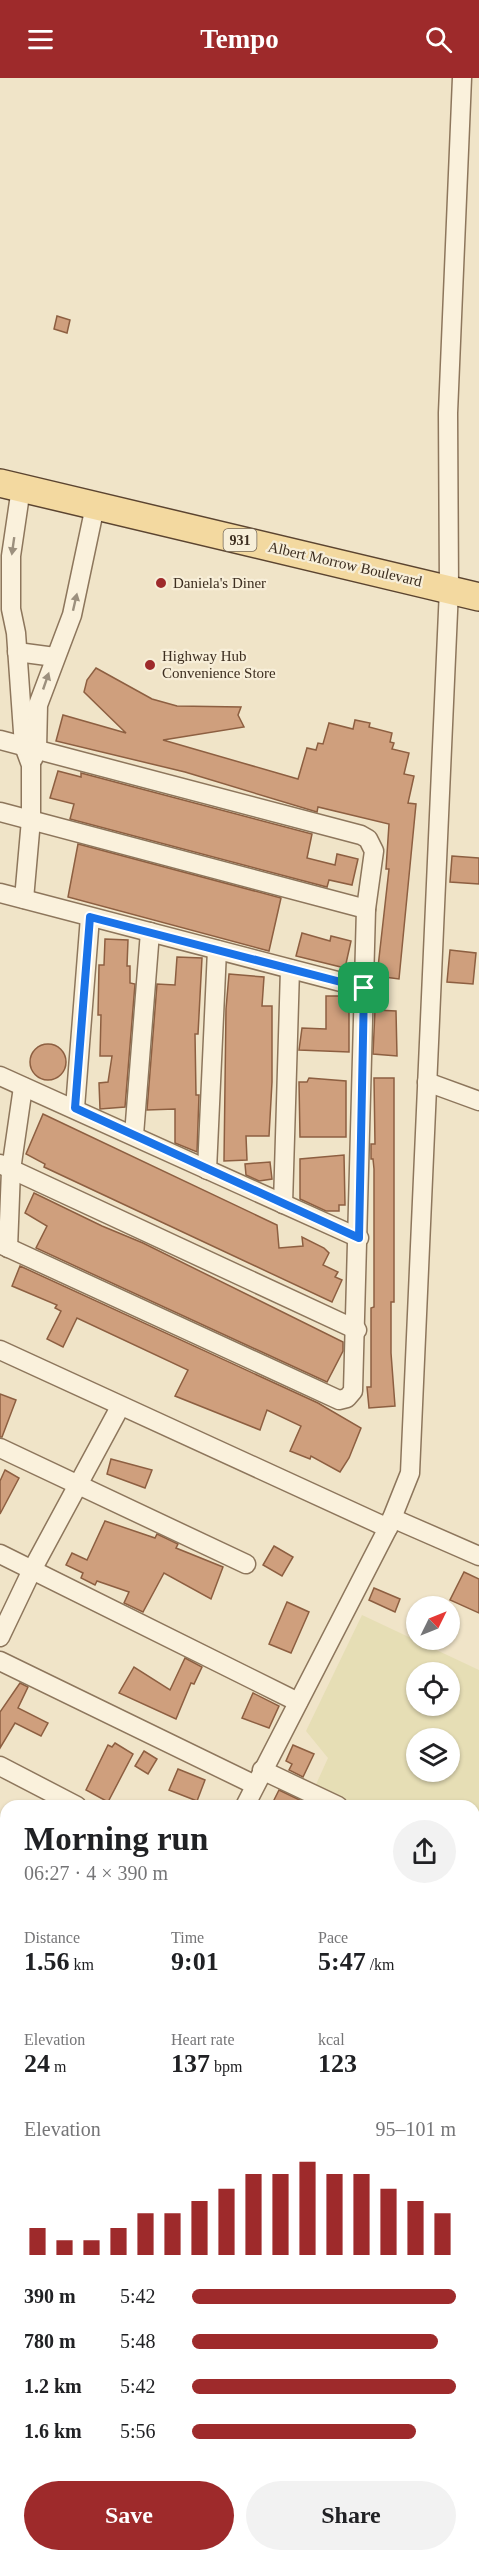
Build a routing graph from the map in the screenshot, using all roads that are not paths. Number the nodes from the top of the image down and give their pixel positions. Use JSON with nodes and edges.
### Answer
{"nodes":[{"id":1,"x":462,"y":78,"type":"edge"},
{"id":2,"x":11,"y":486,"type":"edge"},
{"id":3,"x":95,"y":506,"type":"junction"},
{"id":4,"x":449,"y":589,"type":"junction"},
{"id":5,"x":479,"y":597,"type":"edge"},
{"id":6,"x":17,"y":652,"type":"junction"},
{"id":7,"x":55,"y":657,"type":"junction"},
{"id":8,"x":0,"y":740,"type":"edge"},
{"id":9,"x":31,"y":753,"type":"junction"},
{"id":10,"x":0,"y":812,"type":"edge"},
{"id":11,"x":31,"y":820,"type":"junction"},
{"id":12,"x":0,"y":893,"type":"edge"},
{"id":13,"x":24,"y":899,"type":"junction"},
{"id":14,"x":366,"y":909,"type":"junction"},
{"id":15,"x":90,"y":917,"type":"junction"},
{"id":16,"x":150,"y":932,"type":"junction"},
{"id":17,"x":217,"y":950,"type":"junction"},
{"id":18,"x":290,"y":969,"type":"junction"},
{"id":19,"x":364,"y":988,"type":"junction"},
{"id":20,"x":0,"y":1076,"type":"edge"},
{"id":21,"x":427,"y":1082,"type":"junction"},
{"id":22,"x":23,"y":1087,"type":"junction"},
{"id":23,"x":479,"y":1101,"type":"edge"},
{"id":24,"x":75,"y":1108,"type":"junction"},
{"id":25,"x":134,"y":1135,"type":"junction"},
{"id":26,"x":6,"y":1167,"type":"edge"},
{"id":27,"x":207,"y":1170,"type":"junction"},
{"id":28,"x":283,"y":1204,"type":"junction"},
{"id":29,"x":359,"y":1238,"type":"junction"},
{"id":30,"x":4,"y":1246,"type":"edge"},
{"id":31,"x":357,"y":1330,"type":"junction"},
{"id":32,"x":0,"y":1350,"type":"edge"},
{"id":33,"x":120,"y":1407,"type":"junction"},
{"id":34,"x":0,"y":1448,"type":"edge"},
{"id":35,"x":77,"y":1486,"type":"junction"},
{"id":36,"x":390,"y":1523,"type":"junction"},
{"id":37,"x":0,"y":1554,"type":"edge"},
{"id":38,"x":479,"y":1557,"type":"edge"},
{"id":39,"x":246,"y":1564,"type":"dead end"},
{"id":40,"x":32,"y":1570,"type":"junction"},
{"id":41,"x":0,"y":1636,"type":"edge"},
{"id":42,"x":0,"y":1661,"type":"edge"},
{"id":43,"x":298,"y":1702,"type":"junction"},
{"id":44,"x":0,"y":1766,"type":"edge"},
{"id":45,"x":258,"y":1778,"type":"junction"},
{"id":46,"x":65,"y":1800,"type":"edge"},
{"id":47,"x":248,"y":1800,"type":"edge"},
{"id":48,"x":321,"y":1800,"type":"edge"}],
"edges":[{"from":1,"to":4,"type":"street"},
{"from":2,"to":3,"type":"main road","name":"Albert Morrow Boulevard","number":"931"},
{"from":2,"to":6,"type":"street","one_way":true},
{"from":3,"to":4,"type":"main road","name":"Albert Morrow Boulevard","number":"931"},
{"from":7,"to":3,"type":"street","one_way":true},
{"from":4,"to":5,"type":"main road","name":"Albert Morrow Boulevard","number":"931"},
{"from":4,"to":21,"type":"street"},
{"from":6,"to":7,"type":"street"},
{"from":6,"to":9,"type":"street"},
{"from":9,"to":7,"type":"street","one_way":true},
{"from":8,"to":9,"type":"street"},
{"from":9,"to":11,"type":"street"},
{"from":9,"to":14,"type":"street"},
{"from":10,"to":11,"type":"street"},
{"from":11,"to":13,"type":"street"},
{"from":11,"to":14,"type":"street"},
{"from":12,"to":13,"type":"street"},
{"from":13,"to":15,"type":"street"},
{"from":14,"to":19,"type":"street"},
{"from":15,"to":16,"type":"street"},
{"from":15,"to":24,"type":"street"},
{"from":16,"to":17,"type":"street"},
{"from":16,"to":25,"type":"street"},
{"from":17,"to":18,"type":"street"},
{"from":17,"to":27,"type":"street"},
{"from":18,"to":19,"type":"street"},
{"from":18,"to":28,"type":"street"},
{"from":19,"to":29,"type":"street"},
{"from":20,"to":22,"type":"street"},
{"from":21,"to":23,"type":"street"},
{"from":21,"to":36,"type":"street"},
{"from":22,"to":24,"type":"street"},
{"from":22,"to":26,"type":"street"},
{"from":24,"to":25,"type":"street"},
{"from":25,"to":27,"type":"street"},
{"from":26,"to":30,"type":"street"},
{"from":26,"to":31,"type":"street"},
{"from":27,"to":28,"type":"street"},
{"from":28,"to":29,"type":"street"},
{"from":29,"to":31,"type":"street"},
{"from":30,"to":31,"type":"street"},
{"from":32,"to":33,"type":"street"},
{"from":33,"to":35,"type":"street"},
{"from":33,"to":36,"type":"street"},
{"from":34,"to":35,"type":"street"},
{"from":35,"to":39,"type":"street"},
{"from":35,"to":40,"type":"street"},
{"from":36,"to":38,"type":"street"},
{"from":36,"to":43,"type":"street"},
{"from":37,"to":40,"type":"street"},
{"from":40,"to":41,"type":"street"},
{"from":40,"to":43,"type":"street"},
{"from":42,"to":45,"type":"street"},
{"from":43,"to":45,"type":"street"},
{"from":44,"to":46,"type":"street"},
{"from":45,"to":47,"type":"street"},
{"from":45,"to":48,"type":"street"}]}
